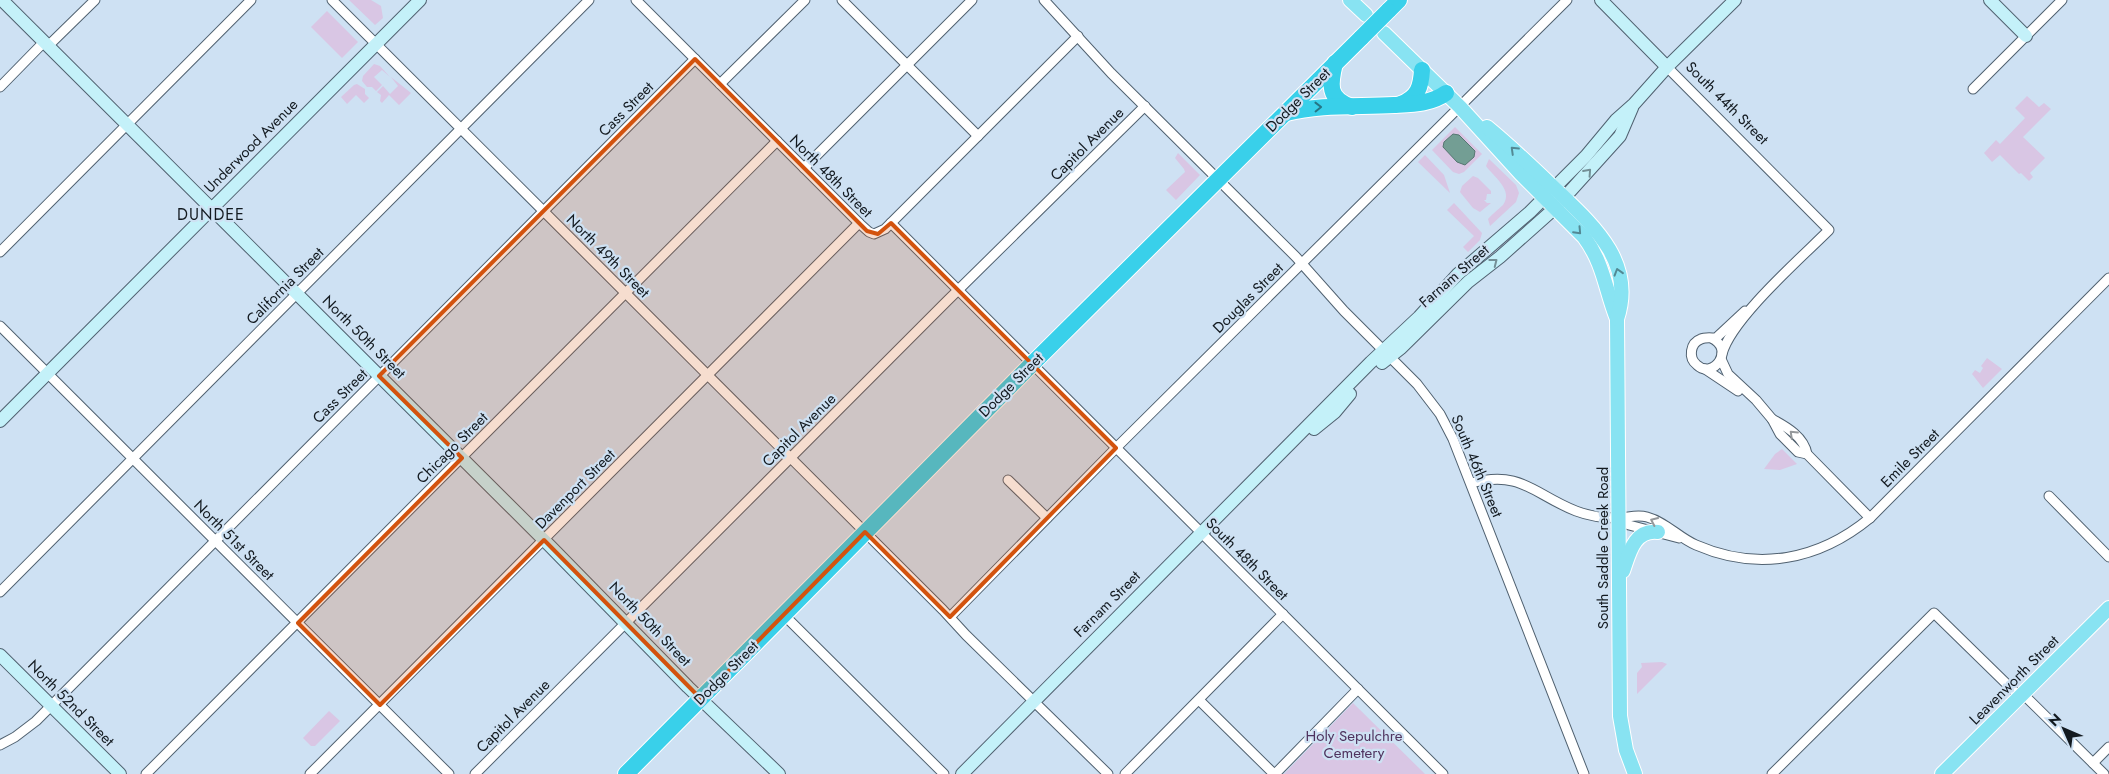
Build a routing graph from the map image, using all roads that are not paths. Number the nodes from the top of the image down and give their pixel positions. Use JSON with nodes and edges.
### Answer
{"nodes":[{"id":1,"x":2,"y":0,"type":"edge"},
{"id":2,"x":251,"y":0,"type":"edge"},
{"id":3,"x":332,"y":0,"type":"edge"},
{"id":4,"x":420,"y":0,"type":"edge"},
{"id":5,"x":589,"y":0,"type":"edge"},
{"id":6,"x":637,"y":0,"type":"edge"},
{"id":7,"x":805,"y":0,"type":"edge"},
{"id":8,"x":842,"y":0,"type":"edge"},
{"id":9,"x":972,"y":0,"type":"edge"},
{"id":10,"x":1044,"y":0,"type":"edge"},
{"id":11,"x":1350,"y":0,"type":"edge"},
{"id":12,"x":1567,"y":0,"type":"edge"},
{"id":13,"x":1601,"y":0,"type":"edge"},
{"id":14,"x":1735,"y":0,"type":"edge"},
{"id":15,"x":1990,"y":0,"type":"edge"},
{"id":16,"x":2062,"y":0,"type":"edge"},
{"id":17,"x":92,"y":1,"type":"edge"},
{"id":18,"x":1394,"y":5,"type":"edge"},
{"id":19,"x":1366,"y":15,"type":"dead end"},
{"id":20,"x":1384,"y":33,"type":"dead end"},
{"id":21,"x":1078,"y":36,"type":"junction"},
{"id":22,"x":2026,"y":36,"type":"junction"},
{"id":23,"x":46,"y":44,"type":"junction"},
{"id":24,"x":376,"y":44,"type":"junction"},
{"id":25,"x":695,"y":59,"type":"junction"},
{"id":26,"x":1335,"y":63,"type":"junction"},
{"id":27,"x":907,"y":65,"type":"junction"},
{"id":28,"x":1667,"y":66,"type":"junction"},
{"id":29,"x":1422,"y":70,"type":"junction"},
{"id":30,"x":720,"y":84,"type":"junction"},
{"id":31,"x":0,"y":86,"type":"edge"},
{"id":32,"x":1973,"y":89,"type":"dead end"},
{"id":33,"x":1446,"y":93,"type":"junction"},
{"id":34,"x":1399,"y":104,"type":"junction"},
{"id":35,"x":1634,"y":104,"type":"junction"},
{"id":36,"x":1145,"y":106,"type":"junction"},
{"id":37,"x":1352,"y":107,"type":"junction"},
{"id":38,"x":1460,"y":107,"type":"junction"},
{"id":39,"x":1286,"y":113,"type":"junction"},
{"id":40,"x":127,"y":124,"type":"junction"},
{"id":41,"x":461,"y":129,"type":"junction"},
{"id":42,"x":978,"y":136,"type":"junction"},
{"id":43,"x":777,"y":142,"type":"junction"},
{"id":44,"x":804,"y":168,"type":"junction"},
{"id":45,"x":1218,"y":179,"type":"junction"},
{"id":46,"x":1549,"y":193,"type":"junction"},
{"id":47,"x":1560,"y":203,"type":"junction"},
{"id":48,"x":212,"y":209,"type":"junction"},
{"id":49,"x":544,"y":211,"type":"junction"},
{"id":50,"x":891,"y":223,"type":"junction"},
{"id":51,"x":859,"y":224,"type":"junction"},
{"id":52,"x":0,"y":252,"type":"edge"},
{"id":53,"x":1302,"y":264,"type":"junction"},
{"id":54,"x":2109,"y":278,"type":"edge"},
{"id":55,"x":958,"y":290,"type":"junction"},
{"id":56,"x":626,"y":293,"type":"junction"},
{"id":57,"x":297,"y":294,"type":"junction"},
{"id":58,"x":1752,"y":307,"type":"junction"},
{"id":59,"x":0,"y":326,"type":"edge"},
{"id":60,"x":1711,"y":338,"type":"junction"},
{"id":61,"x":1387,"y":354,"type":"junction"},
{"id":62,"x":1722,"y":356,"type":"junction"},
{"id":63,"x":1032,"y":364,"type":"junction"},
{"id":64,"x":1705,"y":369,"type":"junction"},
{"id":65,"x":48,"y":373,"type":"junction"},
{"id":66,"x":708,"y":375,"type":"junction"},
{"id":67,"x":380,"y":376,"type":"junction"},
{"id":68,"x":1756,"y":400,"type":"junction"},
{"id":69,"x":0,"y":422,"type":"edge"},
{"id":70,"x":1116,"y":448,"type":"junction"},
{"id":71,"x":462,"y":458,"type":"junction"},
{"id":72,"x":791,"y":458,"type":"junction"},
{"id":73,"x":133,"y":459,"type":"junction"},
{"id":74,"x":1008,"y":480,"type":"dead end"},
{"id":75,"x":1471,"y":483,"type":"junction"},
{"id":76,"x":2049,"y":496,"type":"dead end"},
{"id":77,"x":1047,"y":518,"type":"junction"},
{"id":78,"x":1618,"y":518,"type":"junction"},
{"id":79,"x":1870,"y":518,"type":"junction"},
{"id":80,"x":865,"y":532,"type":"junction"},
{"id":81,"x":1201,"y":532,"type":"junction"},
{"id":82,"x":1658,"y":532,"type":"junction"},
{"id":83,"x":215,"y":540,"type":"junction"},
{"id":84,"x":544,"y":540,"type":"junction"},
{"id":85,"x":1686,"y":540,"type":"junction"},
{"id":86,"x":2109,"y":557,"type":"edge"},
{"id":87,"x":1620,"y":582,"type":"junction"},
{"id":88,"x":0,"y":592,"type":"edge"},
{"id":89,"x":2109,"y":608,"type":"edge"},
{"id":90,"x":1283,"y":614,"type":"junction"},
{"id":91,"x":784,"y":615,"type":"junction"},
{"id":92,"x":950,"y":617,"type":"junction"},
{"id":93,"x":298,"y":622,"type":"junction"},
{"id":94,"x":626,"y":622,"type":"junction"},
{"id":95,"x":0,"y":655,"type":"edge"},
{"id":96,"x":1358,"y":689,"type":"junction"},
{"id":97,"x":2021,"y":696,"type":"junction"},
{"id":98,"x":701,"y":699,"type":"junction"},
{"id":99,"x":1199,"y":700,"type":"junction"},
{"id":100,"x":1034,"y":701,"type":"junction"},
{"id":101,"x":50,"y":705,"type":"junction"},
{"id":102,"x":380,"y":705,"type":"junction"},
{"id":103,"x":0,"y":745,"type":"edge"},
{"id":104,"x":2109,"y":747,"type":"edge"},
{"id":105,"x":2093,"y":763,"type":"junction"},
{"id":106,"x":120,"y":774,"type":"edge"},
{"id":107,"x":146,"y":774,"type":"edge"},
{"id":108,"x":310,"y":774,"type":"edge"},
{"id":109,"x":449,"y":774,"type":"edge"},
{"id":110,"x":475,"y":774,"type":"edge"},
{"id":111,"x":626,"y":774,"type":"edge"},
{"id":112,"x":779,"y":774,"type":"edge"},
{"id":113,"x":944,"y":774,"type":"edge"},
{"id":114,"x":962,"y":774,"type":"edge"},
{"id":115,"x":1108,"y":774,"type":"edge"},
{"id":116,"x":1125,"y":774,"type":"edge"},
{"id":117,"x":1275,"y":774,"type":"edge"},
{"id":118,"x":1443,"y":774,"type":"edge"},
{"id":119,"x":1584,"y":774,"type":"edge"},
{"id":120,"x":1635,"y":774,"type":"edge"},
{"id":121,"x":1772,"y":774,"type":"edge"},
{"id":122,"x":1942,"y":774,"type":"edge"},
{"id":123,"x":2104,"y":774,"type":"edge"}],
"edges":[{"from":1,"to":23,"type":"main road","name":"North 50th Street"},
{"from":2,"to":40,"type":"street"},
{"from":3,"to":24,"type":"street","name":"North 49th Street"},
{"from":4,"to":24,"type":"main road","name":"Underwood Avenue"},
{"from":5,"to":41,"type":"street","name":"California Street"},
{"from":6,"to":25,"type":"street","name":"North 48th Street"},
{"from":7,"to":30,"type":"street"},
{"from":8,"to":27,"type":"street"},
{"from":9,"to":27,"type":"street"},
{"from":10,"to":21,"type":"street","name":"South 46th Street"},
{"from":11,"to":19,"type":"main road"},
{"from":12,"to":38,"type":"street","name":"Douglas Street"},
{"from":13,"to":28,"type":"main road","name":"South 44th Street"},
{"from":14,"to":28,"type":"main road","name":"Farnam Street"},
{"from":15,"to":22,"type":"main road"},
{"from":16,"to":22,"type":"street"},
{"from":17,"to":23,"type":"street"},
{"from":18,"to":26,"type":"highway","name":"Dodge Street","bridge":true},
{"from":20,"to":29,"type":"main road","name":"South Saddle Creek Road"},
{"from":21,"to":36,"type":"street","name":"South 46th Street"},
{"from":21,"to":42,"type":"street"},
{"from":22,"to":32,"type":"street"},
{"from":23,"to":31,"type":"street"},
{"from":23,"to":40,"type":"main road","name":"North 50th Street"},
{"from":24,"to":41,"type":"street","name":"North 49th Street"},
{"from":24,"to":48,"type":"main road","name":"Underwood Avenue"},
{"from":25,"to":30,"type":"street","name":"North 48th Street"},
{"from":25,"to":49,"type":"street","name":"Cass Street"},
{"from":26,"to":37,"type":"highway"},
{"from":26,"to":39,"type":"highway","name":"Dodge Street"},
{"from":27,"to":42,"type":"street"},
{"from":27,"to":44,"type":"street"},
{"from":28,"to":35,"type":"main road","name":"Farnam Street"},
{"from":28,"to":58,"type":"street","name":"South 44th Street"},
{"from":29,"to":33,"type":"main road","name":"South Saddle Creek Road"},
{"from":29,"to":34,"type":"highway"},
{"from":30,"to":43,"type":"street","name":"North 48th Street"},
{"from":33,"to":34,"type":"highway"},
{"from":33,"to":38,"type":"main road","name":"South Saddle Creek Road"},
{"from":34,"to":37,"type":"highway"},
{"from":35,"to":46,"type":"main road","name":"Farnam Street"},
{"from":47,"to":35,"type":"main road","name":"Farnam Street","one_way":true},
{"from":36,"to":45,"type":"street","name":"South 46th Street"},
{"from":36,"to":55,"type":"street","name":"Capitol Avenue"},
{"from":39,"to":37,"type":"highway","one_way":true},
{"from":38,"to":46,"type":"main road","name":"South Saddle Creek Road"},
{"from":38,"to":53,"type":"street","name":"Douglas Street"},
{"from":39,"to":45,"type":"highway","name":"Dodge Street"},
{"from":40,"to":48,"type":"main road","name":"North 50th Street"},
{"from":40,"to":52,"type":"street"},
{"from":41,"to":49,"type":"street","name":"North 49th Street"},
{"from":41,"to":57,"type":"street","name":"California Street"},
{"from":42,"to":50,"type":"street"},
{"from":43,"to":44,"type":"street","name":"North 48th Street"},
{"from":43,"to":56,"type":"street","name":"Chicago Street"},
{"from":44,"to":51,"type":"street","name":"North 48th Street"},
{"from":45,"to":53,"type":"street","name":"South 46th Street"},
{"from":45,"to":63,"type":"highway","name":"Dodge Street"},
{"from":46,"to":47,"type":"main road","name":"South Saddle Creek Road"},
{"from":46,"to":61,"type":"main road","name":"Farnam Street"},
{"from":61,"to":47,"type":"main road","name":"Farnam Street","one_way":true},
{"from":47,"to":78,"type":"main road","name":"South Saddle Creek Road"},
{"from":48,"to":57,"type":"main road","name":"North 50th Street"},
{"from":48,"to":65,"type":"main road","name":"Underwood Avenue"},
{"from":49,"to":56,"type":"street","name":"North 49th Street"},
{"from":49,"to":67,"type":"street","name":"Cass Street"},
{"from":50,"to":51,"type":"street","name":"North 48th Street"},
{"from":50,"to":55,"type":"street","name":"North 48th Street"},
{"from":51,"to":66,"type":"street","name":"Davenport Street"},
{"from":53,"to":61,"type":"street","name":"South 46th Street"},
{"from":53,"to":70,"type":"street","name":"Douglas Street"},
{"from":54,"to":79,"type":"street","name":"Emile Street"},
{"from":55,"to":63,"type":"street","name":"North 48th Street"},
{"from":55,"to":72,"type":"street","name":"Capitol Avenue"},
{"from":56,"to":66,"type":"street","name":"North 49th Street"},
{"from":56,"to":71,"type":"street","name":"Chicago Street"},
{"from":57,"to":67,"type":"main road","name":"North 50th Street"},
{"from":57,"to":73,"type":"street","name":"California Street"},
{"from":58,"to":60,"type":"street"},
{"from":58,"to":62,"type":"street"},
{"from":59,"to":65,"type":"street","name":"North 51st Street"},
{"from":60,"to":62,"type":"street"},
{"from":60,"to":64,"type":"street"},
{"from":61,"to":75,"type":"street","name":"South 46th Street"},
{"from":61,"to":81,"type":"main road","name":"Farnam Street"},
{"from":62,"to":64,"type":"street"},
{"from":62,"to":68,"type":"street"},
{"from":63,"to":70,"type":"street","name":"South 48th Street"},
{"from":63,"to":80,"type":"highway","name":"Dodge Street"},
{"from":64,"to":68,"type":"street"},
{"from":65,"to":69,"type":"main road","name":"Underwood Avenue"},
{"from":65,"to":73,"type":"street","name":"North 51st Street"},
{"from":66,"to":72,"type":"street","name":"North 49th Street"},
{"from":66,"to":84,"type":"street","name":"Davenport Street"},
{"from":67,"to":71,"type":"main road","name":"North 50th Street"},
{"from":67,"to":83,"type":"street","name":"Cass Street"},
{"from":68,"to":79,"type":"street"},
{"from":70,"to":77,"type":"street","name":"Douglas Street"},
{"from":70,"to":81,"type":"street","name":"South 48th Street"},
{"from":71,"to":84,"type":"main road","name":"North 50th Street"},
{"from":71,"to":93,"type":"street","name":"Chicago Street"},
{"from":72,"to":80,"type":"street","name":"North 49th Street"},
{"from":72,"to":94,"type":"street","name":"Capitol Avenue"},
{"from":73,"to":83,"type":"street","name":"North 51st Street"},
{"from":73,"to":88,"type":"street","name":"California Street"},
{"from":74,"to":77,"type":"street"},
{"from":75,"to":78,"type":"street","name":"Emile Street"},
{"from":75,"to":119,"type":"street","name":"South 46th Street"},
{"from":76,"to":86,"type":"street"},
{"from":77,"to":92,"type":"street","name":"Douglas Street"},
{"from":78,"to":82,"type":"street","name":"Emile Street"},
{"from":85,"to":78,"type":"street","name":"Emile Street","one_way":true},
{"from":78,"to":87,"type":"main road","name":"South Saddle Creek Road"},
{"from":79,"to":85,"type":"street","name":"Emile Street"},
{"from":80,"to":91,"type":"highway","name":"Dodge Street"},
{"from":80,"to":92,"type":"street","name":"North 49th Street"},
{"from":81,"to":90,"type":"street","name":"South 48th Street"},
{"from":81,"to":100,"type":"main road","name":"Farnam Street"},
{"from":82,"to":85,"type":"street","name":"Emile Street"},
{"from":82,"to":87,"type":"main road"},
{"from":83,"to":93,"type":"street","name":"North 51st Street"},
{"from":83,"to":101,"type":"street","name":"Cass Street"},
{"from":84,"to":94,"type":"main road","name":"North 50th Street"},
{"from":84,"to":102,"type":"street","name":"Davenport Street"},
{"from":87,"to":120,"type":"main road","name":"South Saddle Creek Road"},
{"from":89,"to":97,"type":"main road","name":"Leavenworth Street"},
{"from":90,"to":96,"type":"street","name":"South 48th Street"},
{"from":90,"to":99,"type":"street"},
{"from":91,"to":98,"type":"highway","name":"Dodge Street"},
{"from":91,"to":113,"type":"street"},
{"from":92,"to":100,"type":"street","name":"North 49th Street"},
{"from":93,"to":102,"type":"street","name":"North 51st Street"},
{"from":93,"to":107,"type":"street","name":"Chicago Street"},
{"from":94,"to":98,"type":"main road","name":"North 50th Street"},
{"from":94,"to":110,"type":"street","name":"Capitol Avenue"},
{"from":95,"to":101,"type":"main road","name":"North 52nd Street"},
{"from":96,"to":117,"type":"street"},
{"from":96,"to":118,"type":"street","name":"South 48th Street"},
{"from":97,"to":105,"type":"street"},
{"from":97,"to":121,"type":"street"},
{"from":97,"to":122,"type":"main road","name":"Leavenworth Street"},
{"from":98,"to":111,"type":"highway","name":"Dodge Street"},
{"from":98,"to":112,"type":"main road","name":"North 50th Street"},
{"from":99,"to":116,"type":"street"},
{"from":99,"to":117,"type":"street"},
{"from":100,"to":114,"type":"main road","name":"Farnam Street"},
{"from":100,"to":115,"type":"street","name":"North 49th Street"},
{"from":101,"to":103,"type":"street","name":"Cass Street"},
{"from":101,"to":106,"type":"main road","name":"North 52nd Street"},
{"from":102,"to":108,"type":"street","name":"Davenport Street"},
{"from":102,"to":109,"type":"street","name":"North 51st Street"},
{"from":104,"to":105,"type":"street"},
{"from":105,"to":123,"type":"street"}]}
